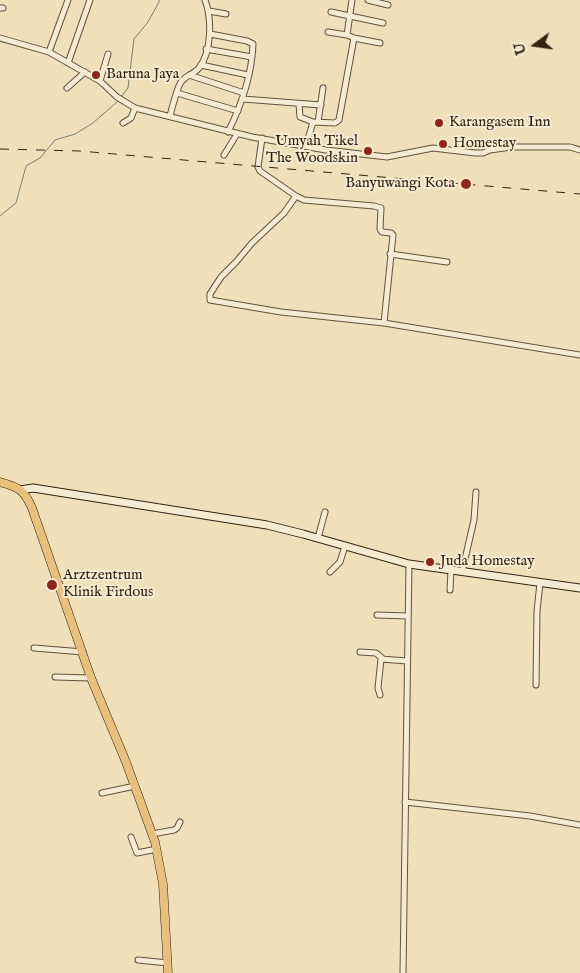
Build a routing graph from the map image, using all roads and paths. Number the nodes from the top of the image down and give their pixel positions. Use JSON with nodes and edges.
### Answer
{"nodes":[{"id":1,"x":68,"y":0,"type":"edge"},
{"id":2,"x":90,"y":0,"type":"edge"},
{"id":3,"x":205,"y":0,"type":"edge"},
{"id":4,"x":352,"y":0,"type":"edge"},
{"id":5,"x":368,"y":0,"type":"edge"},
{"id":6,"x":388,"y":5,"type":"dead end"},
{"id":7,"x":209,"y":12,"type":"junction"},
{"id":8,"x":331,"y":12,"type":"dead end"},
{"id":9,"x":226,"y":14,"type":"dead end"},
{"id":10,"x":350,"y":16,"type":"junction"},
{"id":11,"x":383,"y":23,"type":"dead end"},
{"id":12,"x":328,"y":32,"type":"dead end"},
{"id":13,"x":210,"y":34,"type":"junction"},
{"id":14,"x":347,"y":35,"type":"junction"},
{"id":15,"x":0,"y":38,"type":"edge"},
{"id":16,"x":354,"y":38,"type":"junction"},
{"id":17,"x":380,"y":43,"type":"dead end"},
{"id":18,"x":206,"y":49,"type":"junction"},
{"id":19,"x":49,"y":52,"type":"junction"},
{"id":20,"x":108,"y":54,"type":"dead end"},
{"id":21,"x":252,"y":57,"type":"junction"},
{"id":22,"x":68,"y":63,"type":"junction"},
{"id":23,"x":201,"y":65,"type":"junction"},
{"id":24,"x":85,"y":72,"type":"junction"},
{"id":25,"x":189,"y":75,"type":"junction"},
{"id":26,"x":248,"y":75,"type":"junction"},
{"id":27,"x":100,"y":81,"type":"junction"},
{"id":28,"x":67,"y":88,"type":"dead end"},
{"id":29,"x":323,"y":88,"type":"dead end"},
{"id":30,"x":244,"y":93,"type":"junction"},
{"id":31,"x":177,"y":94,"type":"junction"},
{"id":32,"x":243,"y":99,"type":"junction"},
{"id":33,"x":299,"y":104,"type":"junction"},
{"id":34,"x":321,"y":105,"type":"junction"},
{"id":35,"x":135,"y":108,"type":"junction"},
{"id":36,"x":238,"y":111,"type":"junction"},
{"id":37,"x":170,"y":116,"type":"junction"},
{"id":38,"x":316,"y":122,"type":"junction"},
{"id":39,"x":123,"y":123,"type":"dead end"},
{"id":40,"x":228,"y":132,"type":"junction"},
{"id":41,"x":237,"y":134,"type":"junction"},
{"id":42,"x":262,"y":138,"type":"junction"},
{"id":43,"x":306,"y":146,"type":"junction"},
{"id":44,"x":580,"y":150,"type":"edge"},
{"id":45,"x":224,"y":155,"type":"dead end"},
{"id":46,"x":296,"y":196,"type":"junction"},
{"id":47,"x":390,"y":254,"type":"junction"},
{"id":48,"x":447,"y":262,"type":"dead end"},
{"id":49,"x":384,"y":323,"type":"junction"},
{"id":50,"x":580,"y":355,"type":"edge"},
{"id":51,"x":0,"y":482,"type":"edge"},
{"id":52,"x":20,"y":490,"type":"junction"},
{"id":53,"x":476,"y":492,"type":"dead end"},
{"id":54,"x":325,"y":512,"type":"dead end"},
{"id":55,"x":318,"y":538,"type":"junction"},
{"id":56,"x":345,"y":546,"type":"junction"},
{"id":57,"x":409,"y":564,"type":"junction"},
{"id":58,"x":451,"y":570,"type":"junction"},
{"id":59,"x":330,"y":572,"type":"dead end"},
{"id":60,"x":462,"y":572,"type":"junction"},
{"id":61,"x":540,"y":583,"type":"junction"},
{"id":62,"x":580,"y":588,"type":"edge"},
{"id":63,"x":450,"y":590,"type":"dead end"},
{"id":64,"x":377,"y":615,"type":"dead end"},
{"id":65,"x":408,"y":616,"type":"junction"},
{"id":66,"x":34,"y":648,"type":"dead end"},
{"id":67,"x":83,"y":652,"type":"junction"},
{"id":68,"x":360,"y":652,"type":"dead end"},
{"id":69,"x":382,"y":658,"type":"junction"},
{"id":70,"x":407,"y":661,"type":"junction"},
{"id":71,"x":55,"y":677,"type":"dead end"},
{"id":72,"x":92,"y":678,"type":"junction"},
{"id":73,"x":536,"y":685,"type":"dead end"},
{"id":74,"x":380,"y":696,"type":"dead end"},
{"id":75,"x":135,"y":786,"type":"junction"},
{"id":76,"x":102,"y":793,"type":"dead end"},
{"id":77,"x":405,"y":802,"type":"junction"},
{"id":78,"x":180,"y":822,"type":"dead end"},
{"id":79,"x":580,"y":825,"type":"edge"},
{"id":80,"x":152,"y":834,"type":"junction"},
{"id":81,"x":131,"y":837,"type":"dead end"},
{"id":82,"x":157,"y":849,"type":"junction"},
{"id":83,"x":138,"y":960,"type":"dead end"},
{"id":84,"x":168,"y":963,"type":"junction"},
{"id":85,"x":168,"y":973,"type":"edge"},
{"id":86,"x":403,"y":973,"type":"edge"}],
"edges":[{"from":1,"to":19,"type":"street"},
{"from":2,"to":22,"type":"street"},
{"from":3,"to":7,"type":"street"},
{"from":4,"to":10,"type":"street"},
{"from":5,"to":6,"type":"street"},
{"from":7,"to":9,"type":"street"},
{"from":7,"to":13,"type":"street"},
{"from":8,"to":10,"type":"street"},
{"from":10,"to":11,"type":"street"},
{"from":10,"to":14,"type":"street"},
{"from":12,"to":14,"type":"street"},
{"from":13,"to":18,"type":"street"},
{"from":13,"to":21,"type":"street"},
{"from":14,"to":16,"type":"street"},
{"from":15,"to":19,"type":"street"},
{"from":16,"to":17,"type":"street"},
{"from":16,"to":38,"type":"street"},
{"from":18,"to":21,"type":"street"},
{"from":18,"to":23,"type":"street"},
{"from":19,"to":22,"type":"street"},
{"from":20,"to":27,"type":"street"},
{"from":21,"to":26,"type":"street"},
{"from":22,"to":24,"type":"street"},
{"from":23,"to":25,"type":"street"},
{"from":23,"to":26,"type":"street"},
{"from":24,"to":27,"type":"street"},
{"from":24,"to":28,"type":"street"},
{"from":25,"to":30,"type":"street"},
{"from":25,"to":31,"type":"street"},
{"from":26,"to":30,"type":"street"},
{"from":27,"to":35,"type":"street"},
{"from":29,"to":34,"type":"street"},
{"from":30,"to":32,"type":"street"},
{"from":31,"to":36,"type":"street"},
{"from":31,"to":37,"type":"street"},
{"from":32,"to":33,"type":"street"},
{"from":32,"to":36,"type":"street"},
{"from":33,"to":34,"type":"street"},
{"from":33,"to":38,"type":"street"},
{"from":34,"to":38,"type":"street"},
{"from":35,"to":37,"type":"street"},
{"from":35,"to":39,"type":"street"},
{"from":36,"to":40,"type":"street"},
{"from":37,"to":40,"type":"street"},
{"from":38,"to":43,"type":"street"},
{"from":40,"to":41,"type":"street"},
{"from":41,"to":42,"type":"street"},
{"from":41,"to":45,"type":"street"},
{"from":42,"to":43,"type":"street"},
{"from":42,"to":46,"type":"street"},
{"from":43,"to":44,"type":"street"},
{"from":46,"to":47,"type":"street"},
{"from":46,"to":49,"type":"street"},
{"from":47,"to":48,"type":"street"},
{"from":47,"to":49,"type":"street"},
{"from":49,"to":50,"type":"street"},
{"from":51,"to":52,"type":"main road"},
{"from":52,"to":55,"type":"street"},
{"from":52,"to":67,"type":"main road"},
{"from":53,"to":60,"type":"street"},
{"from":54,"to":55,"type":"street"},
{"from":55,"to":56,"type":"street"},
{"from":56,"to":57,"type":"street"},
{"from":56,"to":59,"type":"street"},
{"from":57,"to":58,"type":"street"},
{"from":57,"to":65,"type":"street"},
{"from":58,"to":60,"type":"street"},
{"from":58,"to":63,"type":"street"},
{"from":60,"to":61,"type":"street"},
{"from":61,"to":62,"type":"street"},
{"from":61,"to":73,"type":"street"},
{"from":64,"to":65,"type":"street"},
{"from":65,"to":70,"type":"street"},
{"from":66,"to":67,"type":"street"},
{"from":67,"to":72,"type":"main road"},
{"from":68,"to":69,"type":"street"},
{"from":69,"to":70,"type":"street"},
{"from":69,"to":74,"type":"street"},
{"from":70,"to":77,"type":"street"},
{"from":71,"to":72,"type":"street"},
{"from":72,"to":75,"type":"main road"},
{"from":75,"to":76,"type":"street"},
{"from":75,"to":80,"type":"main road"},
{"from":77,"to":79,"type":"street"},
{"from":77,"to":86,"type":"street"},
{"from":78,"to":80,"type":"street"},
{"from":80,"to":82,"type":"main road"},
{"from":81,"to":82,"type":"street"},
{"from":82,"to":84,"type":"main road"},
{"from":83,"to":84,"type":"street"},
{"from":84,"to":85,"type":"main road"}]}
